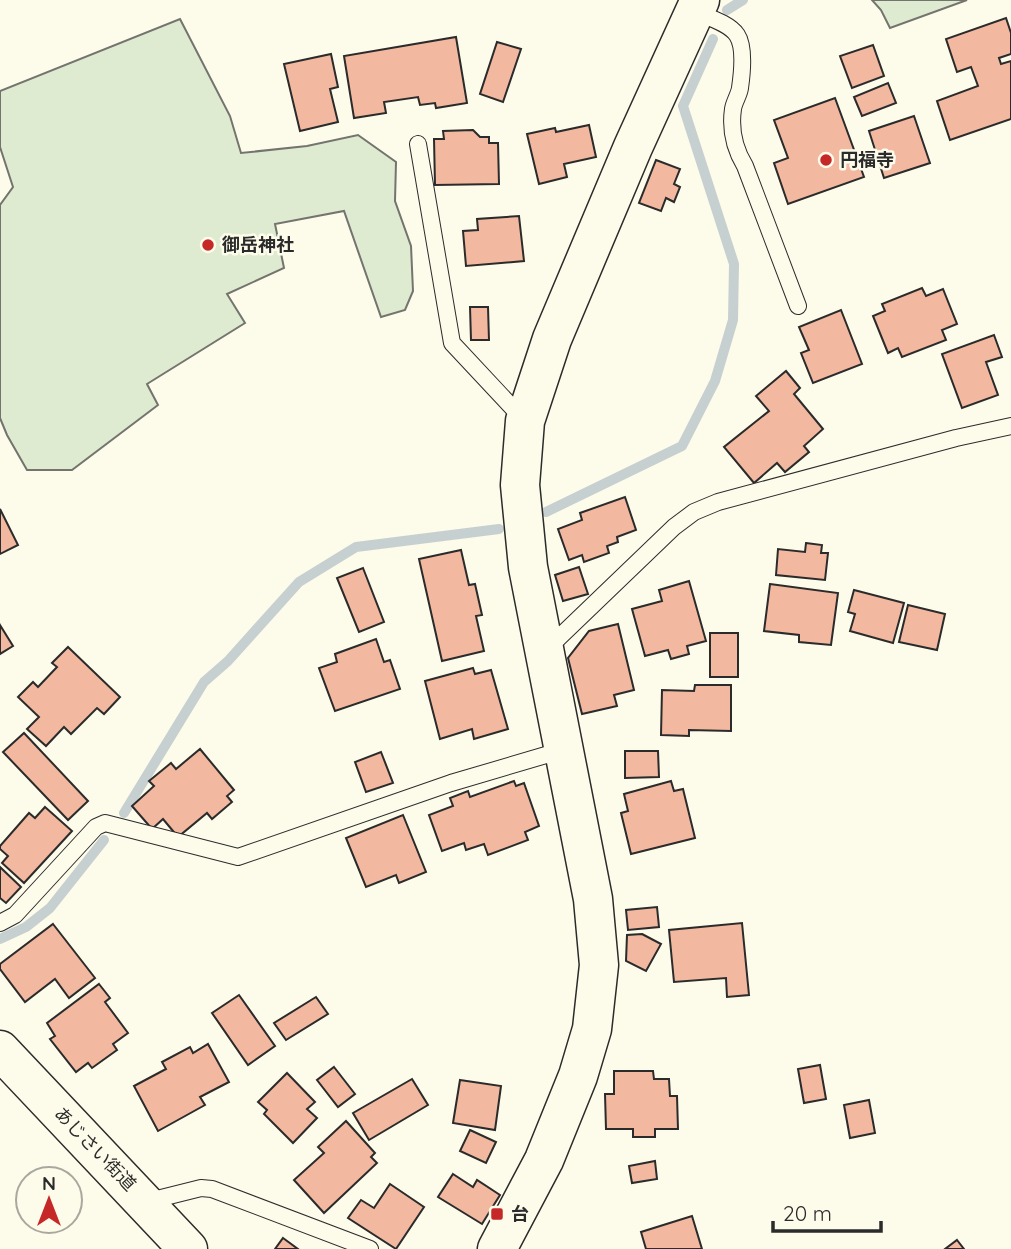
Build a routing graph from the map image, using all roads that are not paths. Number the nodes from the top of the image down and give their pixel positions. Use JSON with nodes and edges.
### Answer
{"nodes":[{"id":1,"x":697,"y":5,"type":"edge"},
{"id":2,"x":418,"y":144,"type":"dead end"},
{"id":3,"x":798,"y":306,"type":"dead end"},
{"id":4,"x":525,"y":421,"type":"junction"},
{"id":5,"x":1011,"y":426,"type":"edge"},
{"id":6,"x":544,"y":651,"type":"junction"},
{"id":7,"x":564,"y":750,"type":"junction"},
{"id":8,"x":0,"y":923,"type":"edge"},
{"id":9,"x":0,"y":1050,"type":"edge"},
{"id":10,"x":145,"y":1202,"type":"junction"},
{"id":11,"x":188,"y":1249,"type":"edge"},
{"id":12,"x":370,"y":1249,"type":"edge"},
{"id":13,"x":497,"y":1249,"type":"edge"}],
"edges":[{"from":1,"to":3,"type":"lane"},
{"from":1,"to":4,"type":"main road"},
{"from":2,"to":4,"type":"lane"},
{"from":4,"to":6,"type":"main road"},
{"from":5,"to":6,"type":"lane"},
{"from":6,"to":7,"type":"main road"},
{"from":7,"to":8,"type":"lane"},
{"from":7,"to":13,"type":"main road"},
{"from":9,"to":10,"type":"main road","name":"あじさい街道"},
{"from":10,"to":11,"type":"main road","name":"あじさい街道"},
{"from":10,"to":12,"type":"lane"}]}
